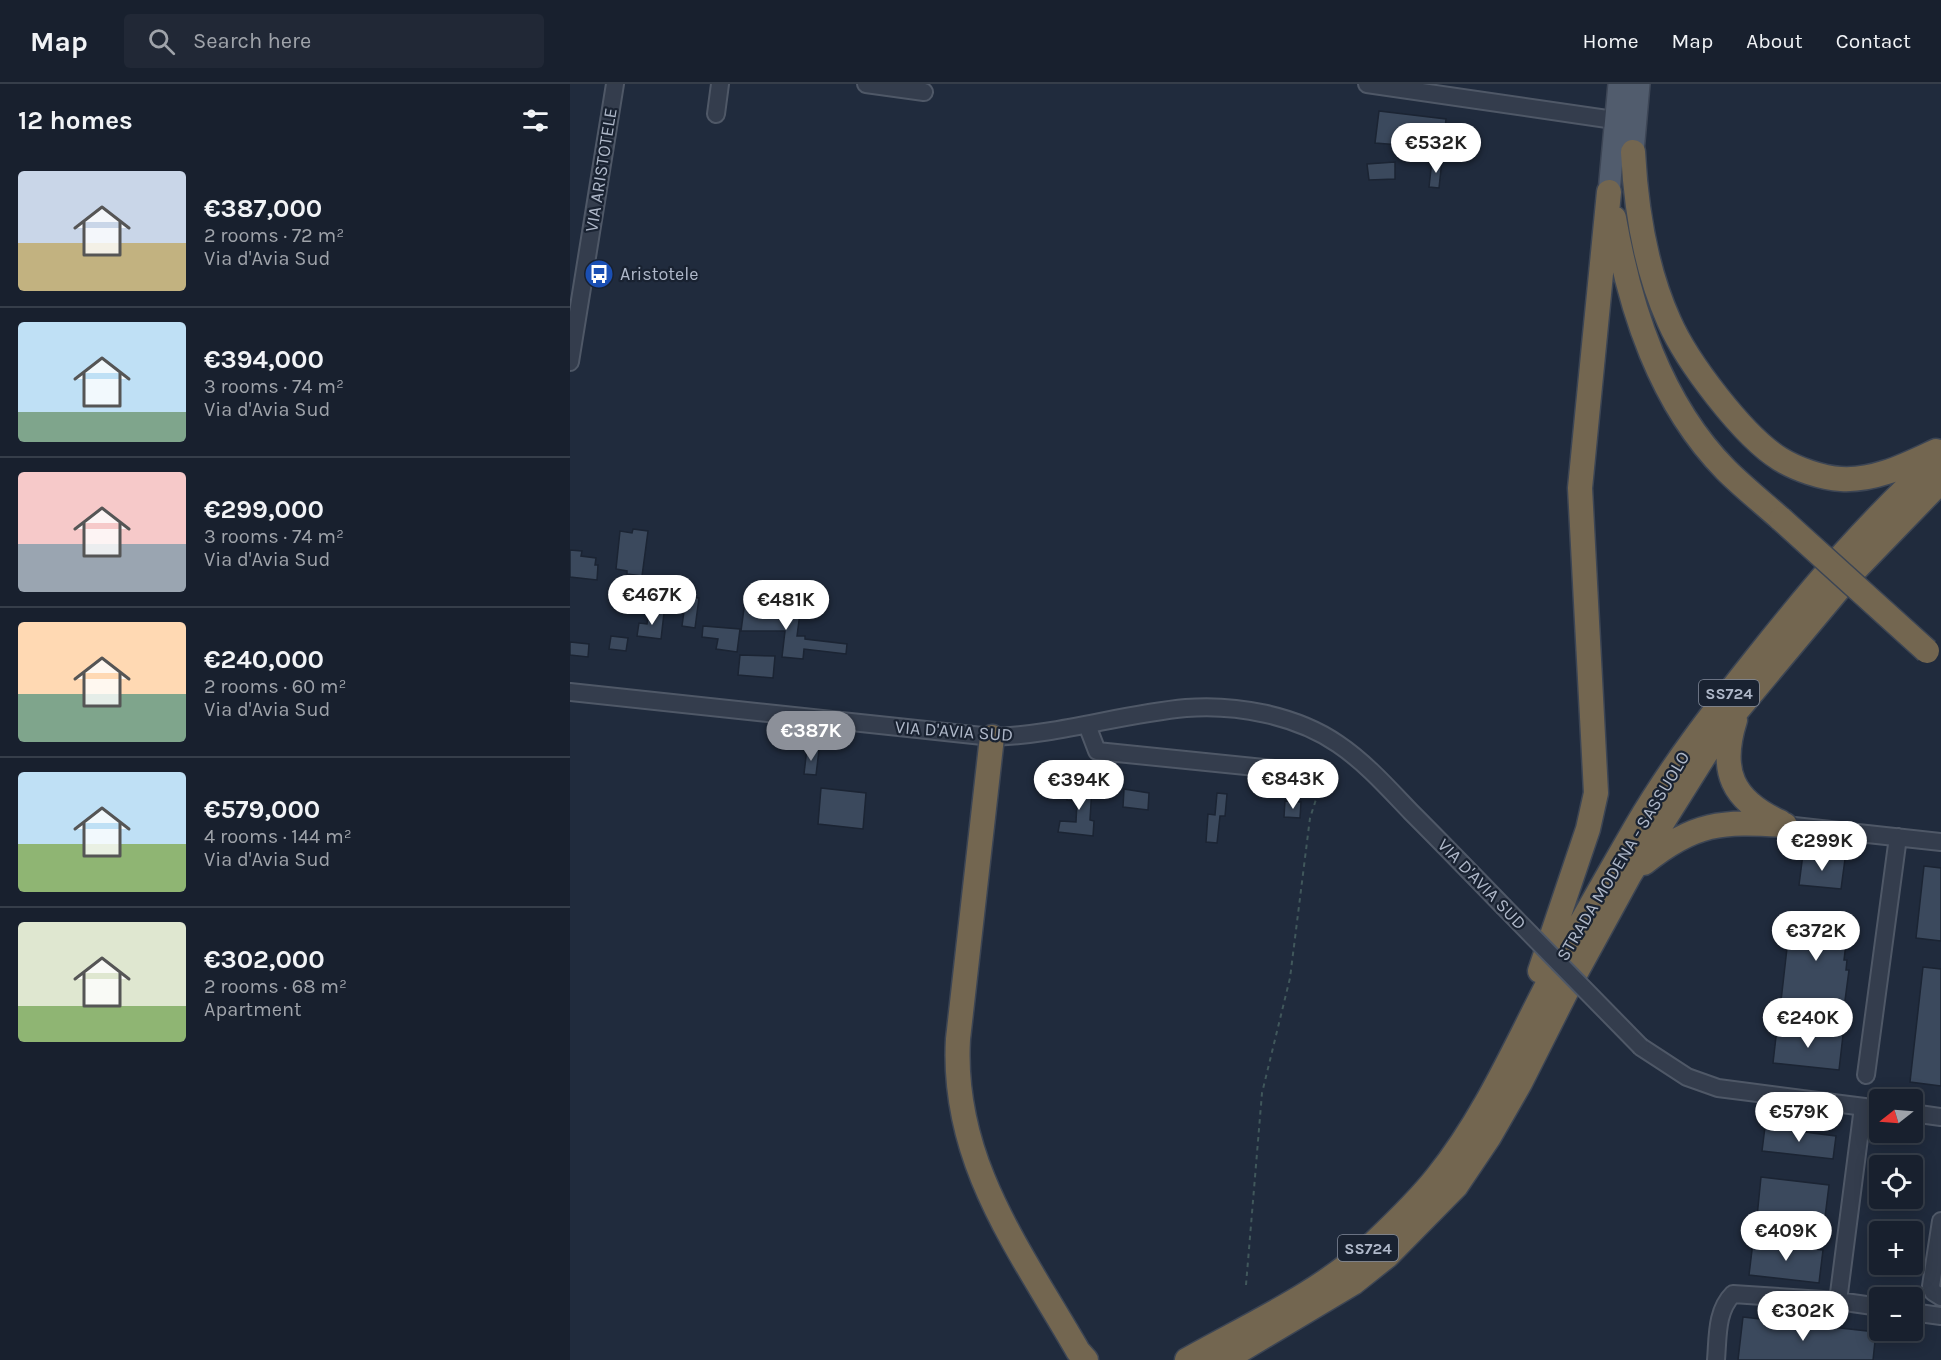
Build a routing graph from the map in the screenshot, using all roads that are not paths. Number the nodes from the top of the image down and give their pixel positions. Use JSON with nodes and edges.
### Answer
{"nodes":[{"id":1,"x":615,"y":84,"type":"edge"},
{"id":2,"x":720,"y":84,"type":"edge"},
{"id":3,"x":866,"y":84,"type":"edge"},
{"id":4,"x":1367,"y":84,"type":"edge"},
{"id":5,"x":1619,"y":84,"type":"edge"},
{"id":6,"x":1639,"y":84,"type":"edge"},
{"id":7,"x":924,"y":92,"type":"dead end"},
{"id":8,"x":716,"y":114,"type":"dead end"},
{"id":9,"x":1614,"y":120,"type":"junction"},
{"id":10,"x":1633,"y":152,"type":"junction"},
{"id":11,"x":1609,"y":192,"type":"junction"},
{"id":12,"x":1625,"y":268,"type":"junction"},
{"id":13,"x":570,"y":362,"type":"edge"},
{"id":14,"x":1941,"y":448,"type":"edge"},
{"id":15,"x":1941,"y":456,"type":"edge"},
{"id":16,"x":1941,"y":481,"type":"edge"},
{"id":17,"x":1941,"y":499,"type":"edge"},
{"id":18,"x":1907,"y":514,"type":"junction"},
{"id":19,"x":1934,"y":655,"type":"edge"},
{"id":20,"x":570,"y":692,"type":"edge"},
{"id":21,"x":1739,"y":708,"type":"junction"},
{"id":22,"x":1087,"y":725,"type":"junction"},
{"id":23,"x":992,"y":737,"type":"junction"},
{"id":24,"x":1324,"y":774,"type":"road end"},
{"id":25,"x":1785,"y":825,"type":"junction"},
{"id":26,"x":1898,"y":837,"type":"junction"},
{"id":27,"x":1941,"y":842,"type":"edge"},
{"id":28,"x":1630,"y":874,"type":"junction"},
{"id":29,"x":1553,"y":996,"type":"junction"},
{"id":30,"x":1866,"y":1075,"type":"dead end"},
{"id":31,"x":1499,"y":1080,"type":"junction"},
{"id":32,"x":1869,"y":1108,"type":"edge"},
{"id":33,"x":1923,"y":1115,"type":"edge"},
{"id":34,"x":1941,"y":1117,"type":"edge"},
{"id":35,"x":1869,"y":1120,"type":"edge"},
{"id":36,"x":1941,"y":1221,"type":"edge"},
{"id":37,"x":1941,"y":1297,"type":"edge"},
{"id":38,"x":1838,"y":1302,"type":"junction"},
{"id":39,"x":1869,"y":1306,"type":"edge"},
{"id":40,"x":1923,"y":1314,"type":"edge"},
{"id":41,"x":1941,"y":1316,"type":"edge"},
{"id":42,"x":1242,"y":1329,"type":"junction"},
{"id":43,"x":1081,"y":1357,"type":"edge"},
{"id":44,"x":1171,"y":1360,"type":"edge"},
{"id":45,"x":1186,"y":1360,"type":"edge"},
{"id":46,"x":1224,"y":1360,"type":"edge"},
{"id":47,"x":1716,"y":1360,"type":"edge"}],
"edges":[{"from":1,"to":13,"type":"street","name":"VIA ARISTOTELE"},
{"from":2,"to":8,"type":"street"},
{"from":3,"to":7,"type":"street"},
{"from":4,"to":9,"type":"street"},
{"from":5,"to":9,"type":"main road"},
{"from":6,"to":10,"type":"main road"},
{"from":9,"to":11,"type":"main road"},
{"from":10,"to":12,"type":"highway"},
{"from":10,"to":14,"type":"highway"},
{"from":11,"to":12,"type":"highway"},
{"from":11,"to":31,"type":"highway"},
{"from":12,"to":19,"type":"highway","bridge":true},
{"from":15,"to":29,"type":"highway","name":"STRADA MODENA - SASSUOLO","number":"SS724"},
{"from":16,"to":18,"type":"highway","name":"STRADA MODENA - SASSUOLO","number":"SS724"},
{"from":17,"to":18,"type":"highway"},
{"from":18,"to":21,"type":"highway","name":"STRADA MODENA - SASSUOLO","number":"SS724"},
{"from":20,"to":23,"type":"street","name":"VIA D'AVIA SUD"},
{"from":21,"to":25,"type":"highway"},
{"from":21,"to":28,"type":"highway","name":"STRADA MODENA - SASSUOLO","number":"SS724"},
{"from":22,"to":23,"type":"street","name":"VIA D'AVIA SUD"},
{"from":22,"to":24,"type":"street"},
{"from":22,"to":32,"type":"street","name":"VIA D'AVIA SUD","bridge":true},
{"from":23,"to":43,"type":"highway"},
{"from":25,"to":26,"type":"street"},
{"from":25,"to":28,"type":"highway"},
{"from":26,"to":27,"type":"street"},
{"from":26,"to":30,"type":"street"},
{"from":28,"to":29,"type":"highway","name":"STRADA MODENA - SASSUOLO","number":"SS724"},
{"from":29,"to":31,"type":"highway","number":"SS724"},
{"from":29,"to":46,"type":"highway","number":"SS724"},
{"from":31,"to":42,"type":"highway","number":"SS724"},
{"from":33,"to":34,"type":"street"},
{"from":35,"to":38,"type":"street"},
{"from":36,"to":37,"type":"street"},
{"from":38,"to":39,"type":"street"},
{"from":38,"to":47,"type":"street"},
{"from":40,"to":41,"type":"street"},
{"from":42,"to":44,"type":"highway"},
{"from":42,"to":45,"type":"highway","number":"SS724"}]}
